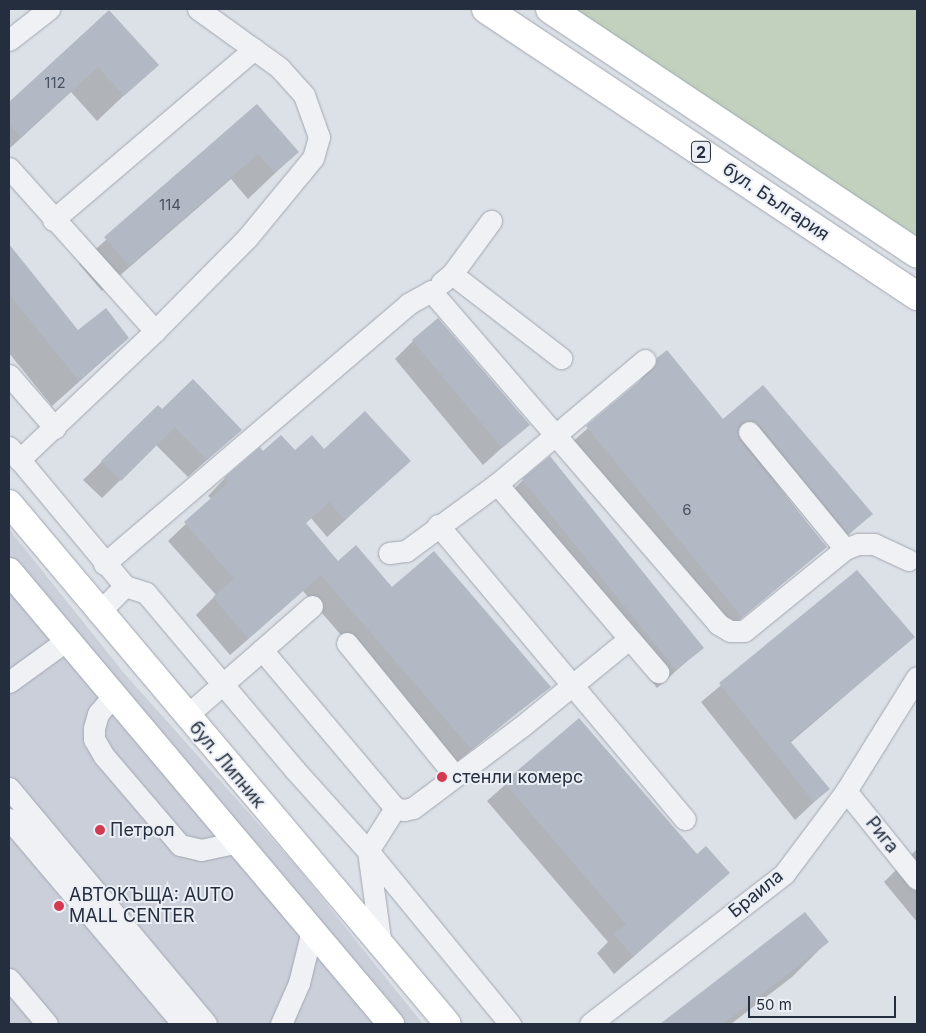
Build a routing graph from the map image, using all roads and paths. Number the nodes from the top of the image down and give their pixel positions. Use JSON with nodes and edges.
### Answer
{"nodes":[{"id":1,"x":49,"y":9,"type":"edge"},
{"id":2,"x":198,"y":9,"type":"edge"},
{"id":3,"x":486,"y":9,"type":"edge"},
{"id":4,"x":550,"y":9,"type":"edge"},
{"id":5,"x":9,"y":40,"type":"edge"},
{"id":6,"x":254,"y":49,"type":"junction"},
{"id":7,"x":9,"y":168,"type":"edge"},
{"id":8,"x":53,"y":220,"type":"junction"},
{"id":9,"x":491,"y":221,"type":"dead end"},
{"id":10,"x":917,"y":254,"type":"edge"},
{"id":11,"x":452,"y":274,"type":"junction"},
{"id":12,"x":431,"y":291,"type":"junction"},
{"id":13,"x":917,"y":296,"type":"edge"},
{"id":14,"x":155,"y":331,"type":"junction"},
{"id":15,"x":561,"y":358,"type":"dead end"},
{"id":16,"x":646,"y":360,"type":"dead end"},
{"id":17,"x":9,"y":375,"type":"edge"},
{"id":18,"x":55,"y":428,"type":"junction"},
{"id":19,"x":749,"y":432,"type":"dead end"},
{"id":20,"x":554,"y":436,"type":"junction"},
{"id":21,"x":14,"y":453,"type":"edge"},
{"id":22,"x":497,"y":484,"type":"junction"},
{"id":23,"x":9,"y":503,"type":"edge"},
{"id":24,"x":438,"y":525,"type":"junction"},
{"id":25,"x":845,"y":549,"type":"junction"},
{"id":26,"x":389,"y":553,"type":"dead end"},
{"id":27,"x":909,"y":560,"type":"dead end"},
{"id":28,"x":104,"y":564,"type":"junction"},
{"id":29,"x":9,"y":571,"type":"edge"},
{"id":30,"x":125,"y":586,"type":"junction"},
{"id":31,"x":312,"y":606,"type":"dead end"},
{"id":32,"x":98,"y":613,"type":"junction"},
{"id":33,"x":629,"y":639,"type":"junction"},
{"id":34,"x":67,"y":640,"type":"junction"},
{"id":35,"x":347,"y":643,"type":"dead end"},
{"id":36,"x":262,"y":650,"type":"junction"},
{"id":37,"x":658,"y":672,"type":"dead end"},
{"id":38,"x":917,"y":677,"type":"edge"},
{"id":39,"x":9,"y":682,"type":"edge"},
{"id":40,"x":573,"y":685,"type":"junction"},
{"id":41,"x":224,"y":686,"type":"junction"},
{"id":42,"x":114,"y":696,"type":"junction"},
{"id":43,"x":186,"y":716,"type":"junction"},
{"id":44,"x":455,"y":776,"type":"junction"},
{"id":45,"x":9,"y":788,"type":"edge"},
{"id":46,"x":846,"y":791,"type":"junction"},
{"id":47,"x":396,"y":808,"type":"junction"},
{"id":48,"x":9,"y":819,"type":"edge"},
{"id":49,"x":685,"y":820,"type":"dead end"},
{"id":50,"x":238,"y":842,"type":"junction"},
{"id":51,"x":368,"y":851,"type":"junction"},
{"id":52,"x":917,"y":879,"type":"edge"},
{"id":53,"x":312,"y":930,"type":"junction"},
{"id":54,"x":381,"y":946,"type":"junction"},
{"id":55,"x":9,"y":979,"type":"edge"},
{"id":56,"x":46,"y":1024,"type":"edge"},
{"id":57,"x":182,"y":1024,"type":"edge"},
{"id":58,"x":206,"y":1024,"type":"edge"},
{"id":59,"x":281,"y":1024,"type":"edge"},
{"id":60,"x":391,"y":1024,"type":"edge"},
{"id":61,"x":448,"y":1024,"type":"edge"},
{"id":62,"x":510,"y":1024,"type":"edge"},
{"id":63,"x":590,"y":1024,"type":"edge"}],
"edges":[{"from":1,"to":5,"type":"street"},
{"from":2,"to":6,"type":"street"},
{"from":3,"to":13,"type":"highway","name":"бул. България","number":"2"},
{"from":4,"to":10,"type":"highway","name":"бул. България","number":"2"},
{"from":6,"to":8,"type":"street"},
{"from":6,"to":14,"type":"street"},
{"from":7,"to":8,"type":"street"},
{"from":8,"to":14,"type":"street"},
{"from":9,"to":11,"type":"street"},
{"from":11,"to":12,"type":"street"},
{"from":11,"to":15,"type":"street"},
{"from":12,"to":20,"type":"street"},
{"from":12,"to":28,"type":"street"},
{"from":14,"to":18,"type":"street"},
{"from":16,"to":20,"type":"street"},
{"from":17,"to":18,"type":"street"},
{"from":18,"to":21,"type":"street"},
{"from":19,"to":25,"type":"street"},
{"from":20,"to":22,"type":"street"},
{"from":20,"to":25,"type":"street"},
{"from":21,"to":28,"type":"street"},
{"from":22,"to":24,"type":"street"},
{"from":22,"to":33,"type":"street"},
{"from":23,"to":32,"type":"main road","name":"бул. Липник"},
{"from":24,"to":26,"type":"street"},
{"from":24,"to":40,"type":"street"},
{"from":25,"to":27,"type":"street"},
{"from":28,"to":30,"type":"street"},
{"from":29,"to":34,"type":"main road"},
{"from":30,"to":32,"type":"street"},
{"from":30,"to":41,"type":"street"},
{"from":31,"to":36,"type":"street"},
{"from":32,"to":34,"type":"main road"},
{"from":32,"to":43,"type":"main road","name":"бул. Липник"},
{"from":33,"to":37,"type":"street"},
{"from":33,"to":40,"type":"street"},
{"from":34,"to":39,"type":"street"},
{"from":34,"to":42,"type":"main road"},
{"from":35,"to":44,"type":"street"},
{"from":36,"to":41,"type":"street"},
{"from":36,"to":47,"type":"street"},
{"from":38,"to":46,"type":"street","name":"Браила"},
{"from":40,"to":44,"type":"street"},
{"from":40,"to":49,"type":"street"},
{"from":41,"to":43,"type":"street"},
{"from":41,"to":51,"type":"street"},
{"from":42,"to":50,"type":"main road"},
{"from":42,"to":50,"type":"street"},
{"from":43,"to":54,"type":"main road","name":"бул. Липник"},
{"from":44,"to":47,"type":"street"},
{"from":45,"to":58,"type":"street"},
{"from":46,"to":52,"type":"street","name":"Рига"},
{"from":46,"to":63,"type":"street","name":"Браила"},
{"from":47,"to":51,"type":"street"},
{"from":48,"to":57,"type":"street"},
{"from":50,"to":53,"type":"main road"},
{"from":51,"to":54,"type":"street"},
{"from":51,"to":62,"type":"street"},
{"from":53,"to":59,"type":"street"},
{"from":53,"to":60,"type":"main road"},
{"from":54,"to":61,"type":"main road","name":"бул. Липник"},
{"from":55,"to":56,"type":"street"}]}
